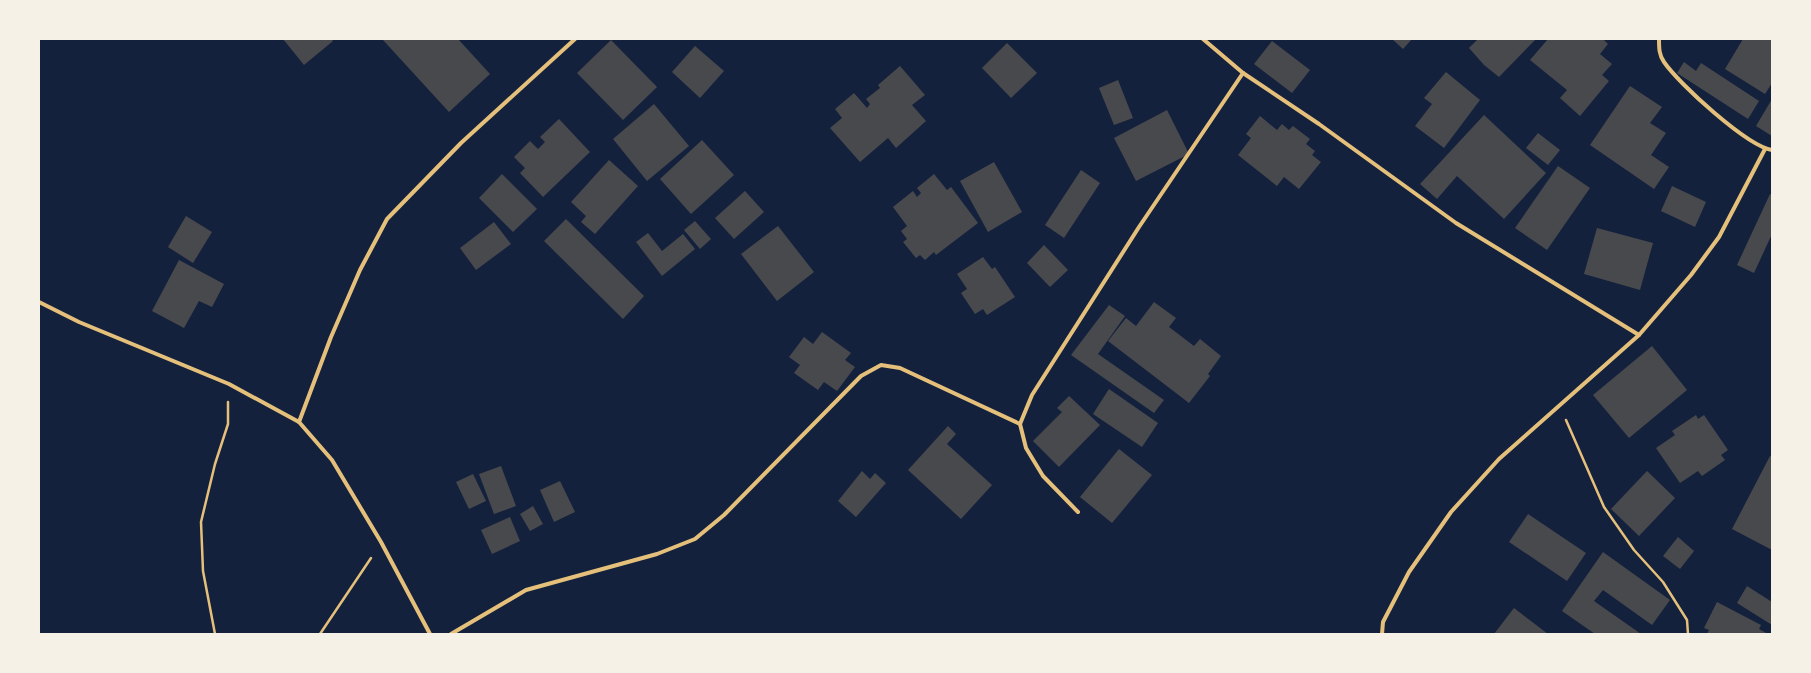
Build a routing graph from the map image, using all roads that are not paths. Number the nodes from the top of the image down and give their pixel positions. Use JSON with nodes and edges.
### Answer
{"nodes":[{"id":1,"x":575,"y":39,"type":"edge"},
{"id":2,"x":1203,"y":39,"type":"edge"},
{"id":3,"x":1659,"y":39,"type":"edge"},
{"id":4,"x":1243,"y":74,"type":"junction"},
{"id":5,"x":1765,"y":148,"type":"junction"},
{"id":6,"x":1772,"y":150,"type":"edge"},
{"id":7,"x":39,"y":302,"type":"edge"},
{"id":8,"x":1639,"y":335,"type":"junction"},
{"id":9,"x":299,"y":422,"type":"junction"},
{"id":10,"x":1020,"y":424,"type":"junction"},
{"id":11,"x":1078,"y":512,"type":"dead end"},
{"id":12,"x":430,"y":634,"type":"edge"},
{"id":13,"x":451,"y":634,"type":"edge"},
{"id":14,"x":1382,"y":634,"type":"edge"}],
"edges":[{"from":1,"to":9,"type":"street"},
{"from":2,"to":4,"type":"street"},
{"from":3,"to":5,"type":"street"},
{"from":4,"to":8,"type":"street"},
{"from":4,"to":10,"type":"street"},
{"from":5,"to":6,"type":"street"},
{"from":5,"to":8,"type":"street"},
{"from":7,"to":9,"type":"street"},
{"from":8,"to":14,"type":"street"},
{"from":9,"to":12,"type":"street"},
{"from":10,"to":11,"type":"street"},
{"from":10,"to":13,"type":"street"}]}
